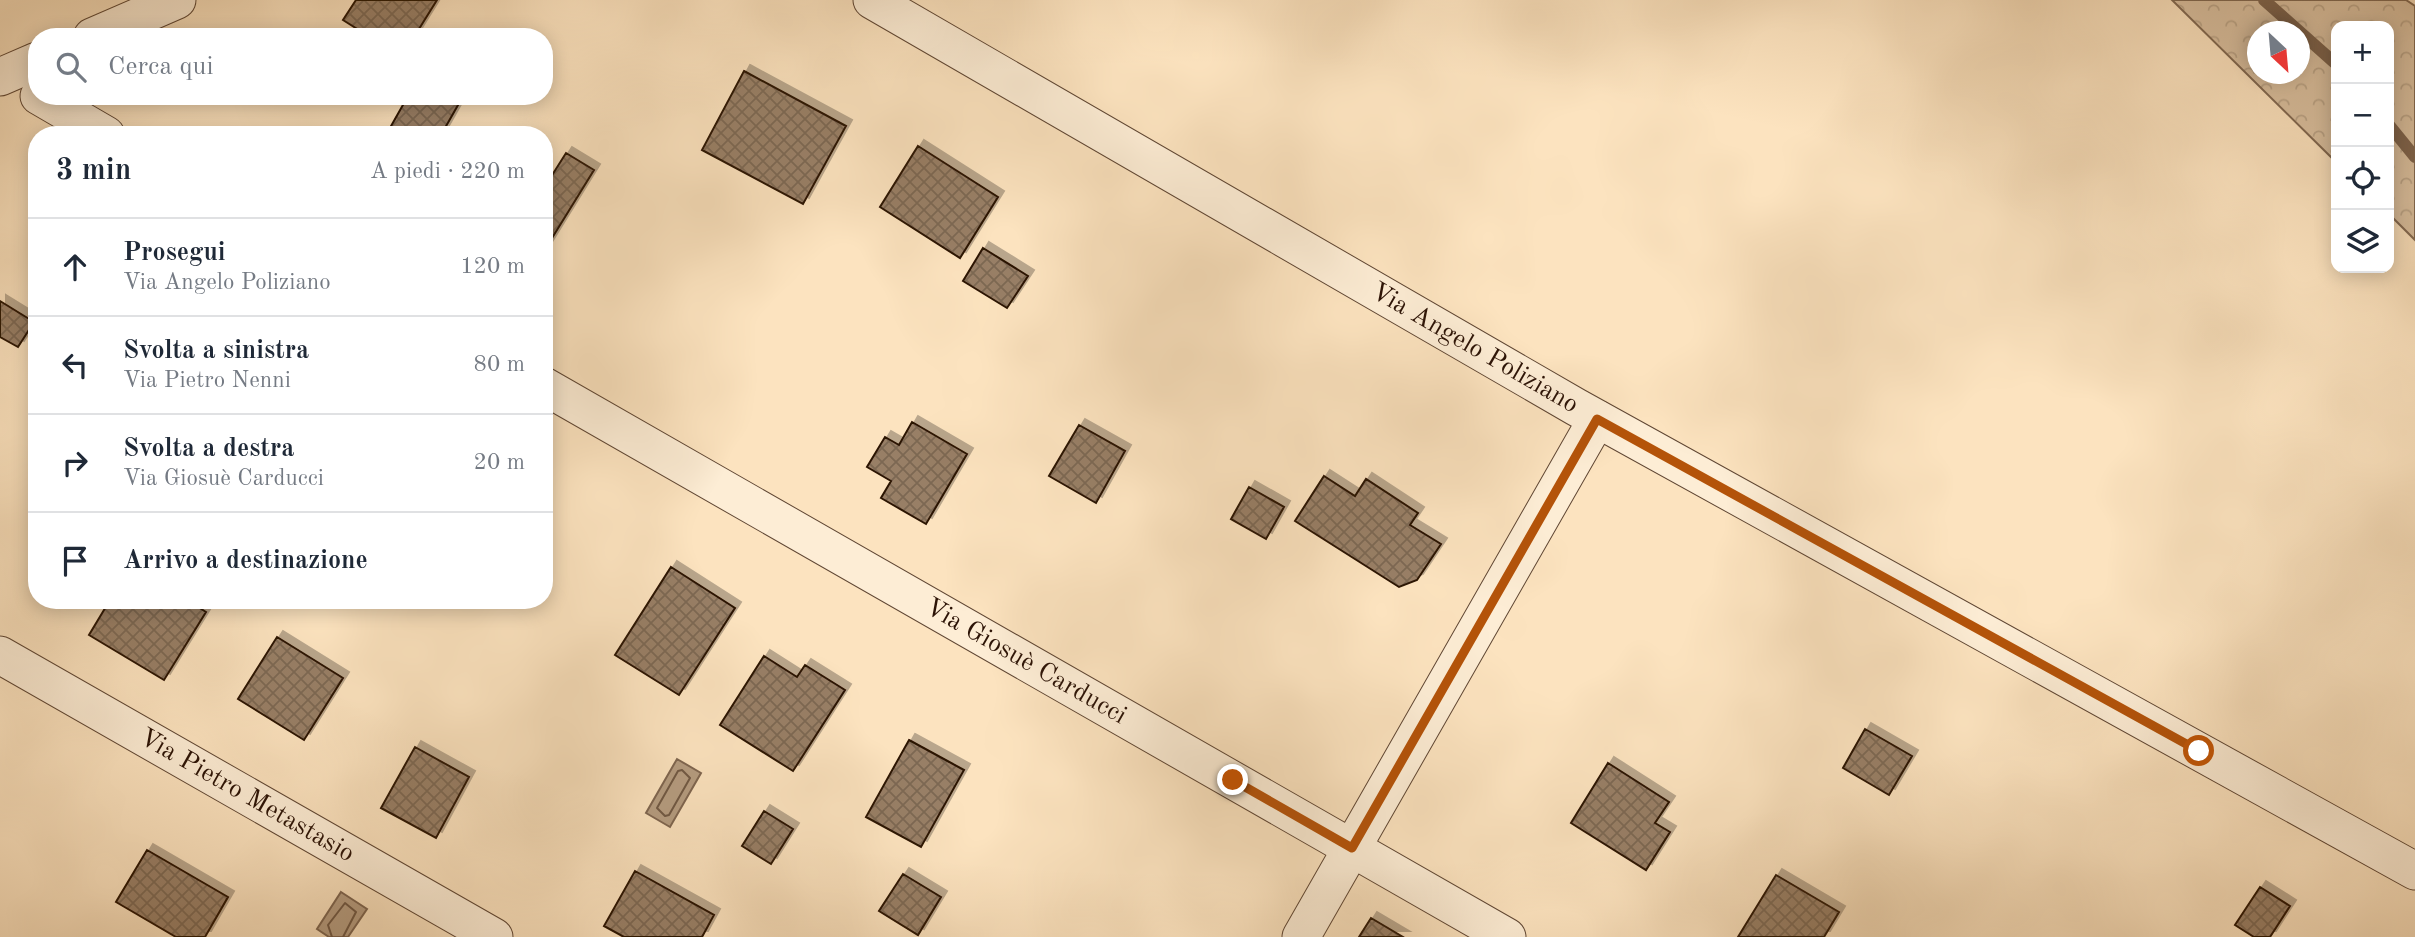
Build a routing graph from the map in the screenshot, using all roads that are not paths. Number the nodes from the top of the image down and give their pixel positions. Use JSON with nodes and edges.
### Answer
{"nodes":[{"id":1,"x":177,"y":0,"type":"edge"},
{"id":2,"x":873,"y":0,"type":"edge"},
{"id":3,"x":113,"y":28,"type":"edge"},
{"id":4,"x":28,"y":65,"type":"edge"},
{"id":5,"x":1,"y":76,"type":"edge"},
{"id":6,"x":28,"y":91,"type":"edge"},
{"id":7,"x":54,"y":105,"type":"edge"},
{"id":8,"x":90,"y":126,"type":"edge"},
{"id":9,"x":553,"y":391,"type":"edge"},
{"id":10,"x":1597,"y":419,"type":"junction"},
{"id":11,"x":0,"y":655,"type":"edge"},
{"id":12,"x":1352,"y":848,"type":"junction"},
{"id":13,"x":2415,"y":871,"type":"edge"},
{"id":14,"x":494,"y":937,"type":"edge"},
{"id":15,"x":1301,"y":937,"type":"edge"},
{"id":16,"x":1507,"y":937,"type":"edge"}],
"edges":[{"from":1,"to":3,"type":"street"},
{"from":2,"to":10,"type":"street","name":"Via Angelo Poliziano"},
{"from":4,"to":5,"type":"street"},
{"from":5,"to":6,"type":"street"},
{"from":7,"to":8,"type":"street"},
{"from":9,"to":12,"type":"street","name":"Via Giosuè Carducci"},
{"from":10,"to":12,"type":"street"},
{"from":10,"to":13,"type":"street","name":"Via Angelo Poliziano"},
{"from":11,"to":14,"type":"street","name":"Via Pietro Metastasio"},
{"from":12,"to":15,"type":"street"},
{"from":12,"to":16,"type":"street","name":"Via Giosuè Carducci"}]}
